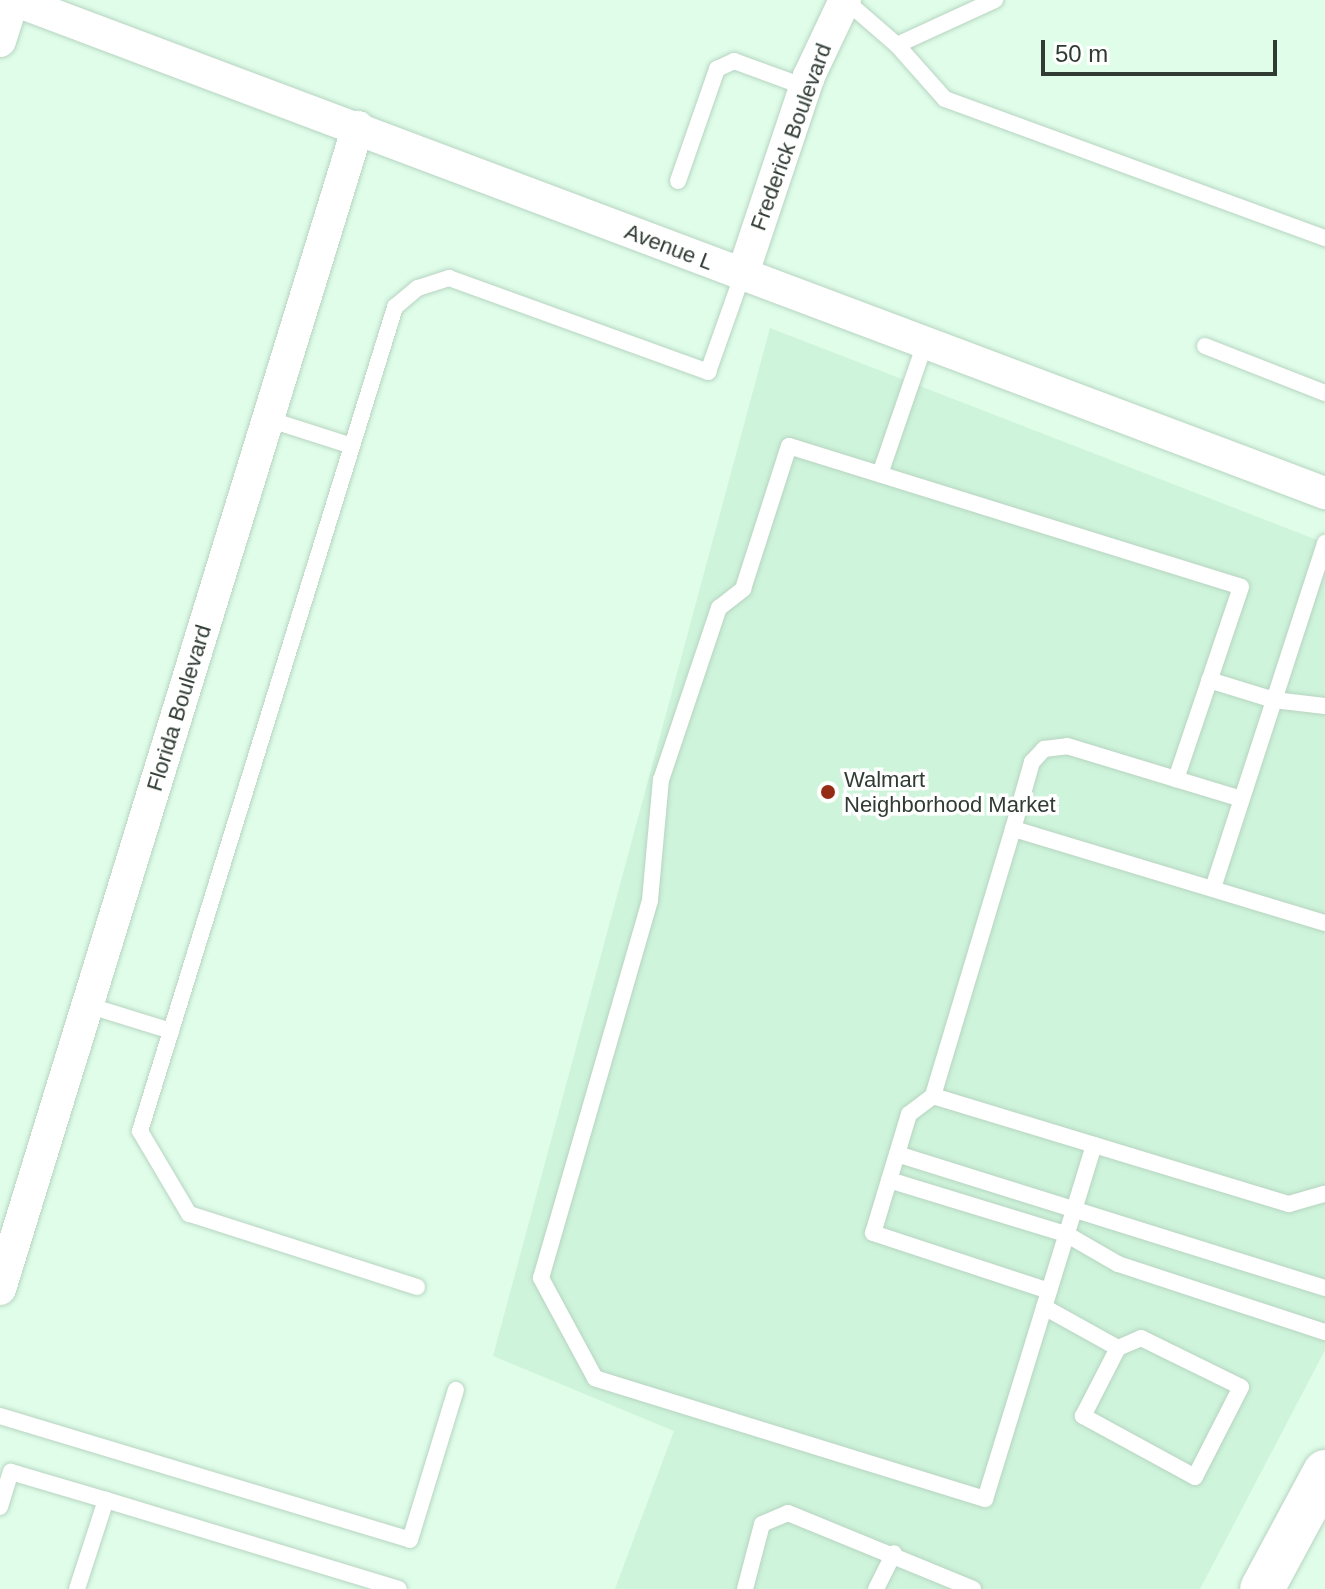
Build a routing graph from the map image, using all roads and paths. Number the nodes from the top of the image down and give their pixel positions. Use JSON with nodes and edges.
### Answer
{"nodes":[{"id":1,"x":13,"y":0,"type":"edge"},
{"id":2,"x":845,"y":0,"type":"edge"},
{"id":3,"x":995,"y":0,"type":"edge"},
{"id":4,"x":0,"y":41,"type":"edge"},
{"id":5,"x":897,"y":45,"type":"junction"},
{"id":6,"x":805,"y":87,"type":"junction"},
{"id":7,"x":358,"y":127,"type":"junction"},
{"id":8,"x":678,"y":181,"type":"dead end"},
{"id":9,"x":1325,"y":238,"type":"edge"},
{"id":10,"x":742,"y":276,"type":"junction"},
{"id":11,"x":925,"y":343,"type":"junction"},
{"id":12,"x":1205,"y":346,"type":"dead end"},
{"id":13,"x":1325,"y":393,"type":"edge"},
{"id":14,"x":268,"y":419,"type":"junction"},
{"id":15,"x":352,"y":446,"type":"junction"},
{"id":16,"x":880,"y":474,"type":"junction"},
{"id":17,"x":1325,"y":493,"type":"edge"},
{"id":18,"x":1325,"y":543,"type":"edge"},
{"id":19,"x":1209,"y":680,"type":"junction"},
{"id":20,"x":1274,"y":700,"type":"junction"},
{"id":21,"x":1325,"y":706,"type":"edge"},
{"id":22,"x":1176,"y":779,"type":"junction"},
{"id":23,"x":1241,"y":799,"type":"junction"},
{"id":24,"x":1013,"y":829,"type":"junction"},
{"id":25,"x":1213,"y":888,"type":"junction"},
{"id":26,"x":1325,"y":923,"type":"edge"},
{"id":27,"x":87,"y":1005,"type":"junction"},
{"id":28,"x":171,"y":1031,"type":"junction"},
{"id":29,"x":933,"y":1096,"type":"junction"},
{"id":30,"x":1094,"y":1145,"type":"junction"},
{"id":31,"x":897,"y":1154,"type":"junction"},
{"id":32,"x":889,"y":1180,"type":"junction"},
{"id":33,"x":1325,"y":1194,"type":"edge"},
{"id":34,"x":1073,"y":1210,"type":"junction"},
{"id":35,"x":9,"y":1224,"type":"edge"},
{"id":36,"x":1066,"y":1234,"type":"junction"},
{"id":37,"x":417,"y":1287,"type":"dead end"},
{"id":38,"x":1325,"y":1288,"type":"edge"},
{"id":39,"x":0,"y":1289,"type":"edge"},
{"id":40,"x":1046,"y":1299,"type":"junction"},
{"id":41,"x":1325,"y":1332,"type":"edge"},
{"id":42,"x":1118,"y":1348,"type":"junction"},
{"id":43,"x":456,"y":1390,"type":"dead end"},
{"id":44,"x":0,"y":1416,"type":"edge"},
{"id":45,"x":1325,"y":1472,"type":"edge"},
{"id":46,"x":1,"y":1498,"type":"edge"},
{"id":47,"x":106,"y":1500,"type":"junction"},
{"id":48,"x":894,"y":1553,"type":"junction"},
{"id":49,"x":77,"y":1589,"type":"edge"},
{"id":50,"x":399,"y":1589,"type":"edge"},
{"id":51,"x":745,"y":1589,"type":"edge"},
{"id":52,"x":876,"y":1589,"type":"edge"},
{"id":53,"x":973,"y":1589,"type":"edge"},
{"id":54,"x":1262,"y":1589,"type":"edge"}],
"edges":[{"from":1,"to":4,"type":"street"},
{"from":1,"to":7,"type":"street","name":"Avenue L"},
{"from":2,"to":5,"type":"lane"},
{"from":2,"to":6,"type":"street","name":"Frederick Boulevard"},
{"from":3,"to":5,"type":"lane"},
{"from":5,"to":9,"type":"lane"},
{"from":6,"to":8,"type":"lane"},
{"from":6,"to":10,"type":"street","name":"Frederick Boulevard"},
{"from":7,"to":10,"type":"street","name":"Avenue L"},
{"from":7,"to":14,"type":"street","name":"Florida Boulevard"},
{"from":10,"to":11,"type":"street","name":"Avenue L"},
{"from":10,"to":15,"type":"lane"},
{"from":11,"to":16,"type":"lane"},
{"from":11,"to":17,"type":"street","name":"Avenue L"},
{"from":12,"to":13,"type":"lane"},
{"from":14,"to":15,"type":"lane"},
{"from":14,"to":27,"type":"street","name":"Florida Boulevard"},
{"from":15,"to":28,"type":"lane"},
{"from":16,"to":19,"type":"lane"},
{"from":16,"to":40,"type":"lane"},
{"from":18,"to":20,"type":"lane"},
{"from":19,"to":20,"type":"lane"},
{"from":19,"to":22,"type":"lane"},
{"from":20,"to":21,"type":"lane"},
{"from":20,"to":23,"type":"lane"},
{"from":22,"to":23,"type":"lane"},
{"from":22,"to":24,"type":"lane"},
{"from":23,"to":25,"type":"lane"},
{"from":24,"to":25,"type":"lane"},
{"from":24,"to":29,"type":"lane"},
{"from":25,"to":26,"type":"lane"},
{"from":27,"to":28,"type":"lane"},
{"from":27,"to":35,"type":"street","name":"Florida Boulevard"},
{"from":28,"to":37,"type":"lane"},
{"from":29,"to":30,"type":"lane"},
{"from":29,"to":31,"type":"lane"},
{"from":30,"to":33,"type":"lane"},
{"from":30,"to":34,"type":"lane"},
{"from":31,"to":32,"type":"lane"},
{"from":31,"to":34,"type":"lane"},
{"from":32,"to":36,"type":"lane"},
{"from":32,"to":40,"type":"lane"},
{"from":34,"to":36,"type":"lane"},
{"from":34,"to":38,"type":"lane"},
{"from":35,"to":39,"type":"street","name":"Florida Boulevard"},
{"from":36,"to":40,"type":"lane"},
{"from":36,"to":41,"type":"lane"},
{"from":40,"to":42,"type":"lane"},
{"from":42,"to":42,"type":"lane"},
{"from":43,"to":44,"type":"lane"},
{"from":45,"to":54,"type":"main road"},
{"from":46,"to":47,"type":"lane"},
{"from":47,"to":49,"type":"lane"},
{"from":47,"to":50,"type":"lane"},
{"from":48,"to":51,"type":"lane"},
{"from":48,"to":52,"type":"lane"},
{"from":48,"to":53,"type":"lane"}]}
